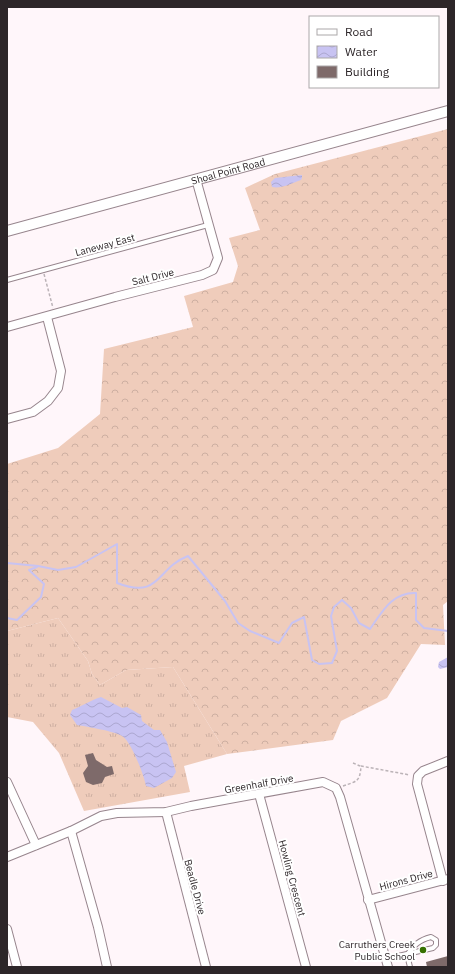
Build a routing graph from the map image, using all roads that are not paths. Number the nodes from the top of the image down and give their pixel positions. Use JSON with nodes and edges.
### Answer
{"nodes":[{"id":1,"x":448,"y":111,"type":"edge"},
{"id":2,"x":196,"y":179,"type":"junction"},
{"id":3,"x":208,"y":225,"type":"junction"},
{"id":4,"x":7,"y":231,"type":"edge"},
{"id":5,"x":7,"y":280,"type":"edge"},
{"id":6,"x":46,"y":317,"type":"junction"},
{"id":7,"x":7,"y":327,"type":"edge"},
{"id":8,"x":7,"y":419,"type":"edge"},
{"id":9,"x":448,"y":761,"type":"edge"},
{"id":10,"x":7,"y":782,"type":"edge"},
{"id":11,"x":259,"y":794,"type":"junction"},
{"id":12,"x":166,"y":812,"type":"junction"},
{"id":13,"x":71,"y":830,"type":"junction"},
{"id":14,"x":36,"y":845,"type":"junction"},
{"id":15,"x":7,"y":857,"type":"edge"},
{"id":16,"x":446,"y":880,"type":"edge"},
{"id":17,"x":368,"y":900,"type":"junction"},
{"id":18,"x":7,"y":929,"type":"edge"},
{"id":19,"x":407,"y":955,"type":"junction"},
{"id":20,"x":386,"y":963,"type":"edge"},
{"id":21,"x":17,"y":967,"type":"edge"},
{"id":22,"x":107,"y":967,"type":"edge"},
{"id":23,"x":206,"y":967,"type":"edge"},
{"id":24,"x":306,"y":967,"type":"edge"},
{"id":25,"x":410,"y":967,"type":"edge"}],
"edges":[{"from":1,"to":2,"type":"street","name":"Shoal Point Road"},
{"from":2,"to":3,"type":"street","name":"Salt Drive"},
{"from":2,"to":4,"type":"street","name":"Shoal Point Road"},
{"from":3,"to":5,"type":"lane","name":"Laneway East"},
{"from":3,"to":6,"type":"street","name":"Salt Drive"},
{"from":6,"to":7,"type":"street","name":"Salt Drive"},
{"from":6,"to":8,"type":"street"},
{"from":9,"to":16,"type":"street"},
{"from":10,"to":14,"type":"street"},
{"from":11,"to":12,"type":"street","name":"Greenhalf Drive"},
{"from":11,"to":17,"type":"street","name":"Greenhalf Drive"},
{"from":11,"to":24,"type":"street","name":"Howling Crescent"},
{"from":12,"to":13,"type":"street","name":"Greenhalf Drive"},
{"from":12,"to":23,"type":"street","name":"Beadle Drive"},
{"from":13,"to":14,"type":"street","name":"Greenhalf Drive"},
{"from":13,"to":22,"type":"street"},
{"from":14,"to":15,"type":"street","name":"Greenhalf Drive"},
{"from":16,"to":17,"type":"street","name":"Hirons Drive"},
{"from":17,"to":20,"type":"street"},
{"from":18,"to":21,"type":"street"},
{"from":19,"to":19,"type":"lane"},
{"from":19,"to":20,"type":"lane"},
{"from":19,"to":25,"type":"lane"}]}
